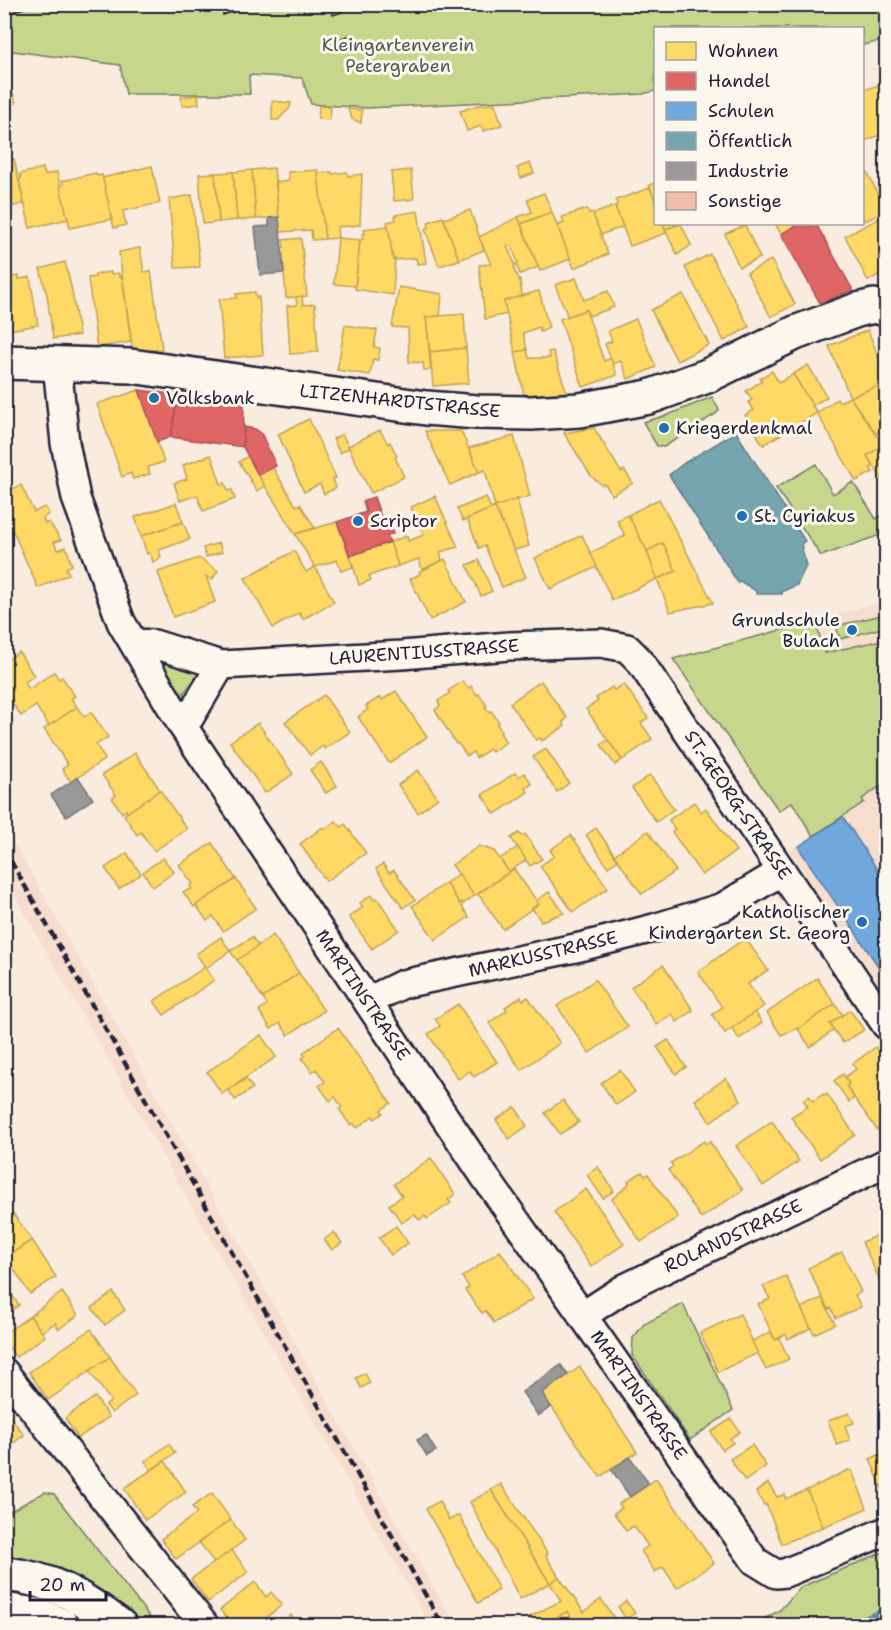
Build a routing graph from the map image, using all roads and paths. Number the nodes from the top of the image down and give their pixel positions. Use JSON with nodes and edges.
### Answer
{"nodes":[{"id":1,"x":886,"y":309,"type":"edge"},
{"id":2,"x":4,"y":363,"type":"edge"},
{"id":3,"x":57,"y":364,"type":"junction"},
{"id":4,"x":134,"y":643,"type":"junction"},
{"id":5,"x":627,"y":648,"type":"joint"},
{"id":6,"x":221,"y":665,"type":"junction"},
{"id":7,"x":182,"y":725,"type":"junction"},
{"id":8,"x":782,"y":871,"type":"junction"},
{"id":9,"x":368,"y":1001,"type":"junction"},
{"id":10,"x":886,"y":1025,"type":"edge"},
{"id":11,"x":886,"y":1163,"type":"edge"},
{"id":12,"x":582,"y":1316,"type":"junction"},
{"id":13,"x":4,"y":1372,"type":"edge"},
{"id":14,"x":886,"y":1531,"type":"edge"},
{"id":15,"x":4,"y":1574,"type":"edge"},
{"id":16,"x":4,"y":1610,"type":"edge"},
{"id":17,"x":62,"y":1626,"type":"edge"},
{"id":18,"x":120,"y":1626,"type":"edge"},
{"id":19,"x":205,"y":1626,"type":"edge"}],
"edges":[{"from":1,"to":3,"type":"main road","name":"LITZENHARDTSTRASSE"},
{"from":2,"to":3,"type":"main road","name":"LITZENHARDTSTRASSE"},
{"from":3,"to":4,"type":"street","name":"MARTINSTRASSE"},
{"from":4,"to":6,"type":"street","name":"LAURENTIUSSTRASSE"},
{"from":4,"to":7,"type":"street","name":"MARTINSTRASSE"},
{"from":5,"to":6,"type":"street","name":"LAURENTIUSSTRASSE"},
{"from":5,"to":8,"type":"street","name":"ST.-GEORG-STRASSE"},
{"from":6,"to":7,"type":"street"},
{"from":7,"to":9,"type":"street","name":"MARTINSTRASSE"},
{"from":8,"to":9,"type":"street","name":"MARKUSSTRASSE"},
{"from":8,"to":10,"type":"street","name":"ST.-GEORG-STRASSE"},
{"from":9,"to":12,"type":"street","name":"MARTINSTRASSE"},
{"from":11,"to":12,"type":"street","name":"ROLANDSTRASSE"},
{"from":12,"to":14,"type":"street","name":"MARTINSTRASSE"},
{"from":13,"to":19,"type":"street"},
{"from":15,"to":18,"type":"main road"},
{"from":16,"to":17,"type":"main road"}]}
